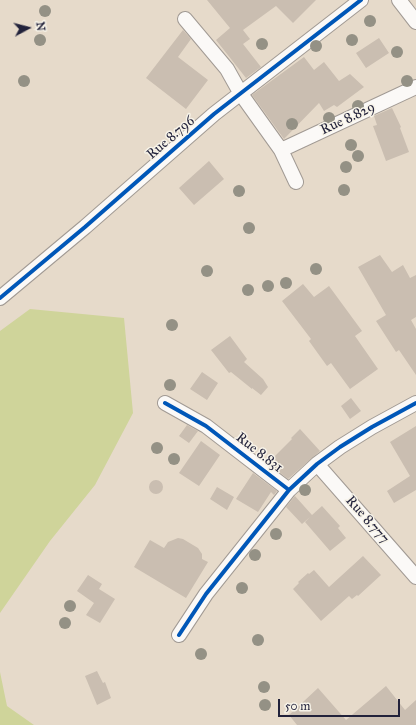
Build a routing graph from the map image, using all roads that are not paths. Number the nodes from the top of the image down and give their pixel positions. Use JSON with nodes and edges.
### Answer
{"nodes":[{"id":1,"x":400,"y":0,"type":"edge"},
{"id":2,"x":352,"y":3,"type":"edge"},
{"id":3,"x":185,"y":19,"type":"dead end"},
{"id":4,"x":416,"y":22,"type":"edge"},
{"id":5,"x":416,"y":87,"type":"edge"},
{"id":6,"x":241,"y":94,"type":"junction"},
{"id":7,"x":281,"y":150,"type":"junction"},
{"id":8,"x":296,"y":182,"type":"dead end"},
{"id":9,"x":0,"y":298,"type":"edge"},
{"id":10,"x":165,"y":403,"type":"dead end"},
{"id":11,"x":416,"y":403,"type":"edge"},
{"id":12,"x":317,"y":464,"type":"junction"},
{"id":13,"x":289,"y":490,"type":"junction"},
{"id":14,"x":416,"y":577,"type":"edge"},
{"id":15,"x":179,"y":635,"type":"dead end"}],
"edges":[{"from":1,"to":4,"type":"street"},
{"from":2,"to":6,"type":"street","name":"Rue 8.796"},
{"from":3,"to":6,"type":"street"},
{"from":5,"to":7,"type":"street","name":"Rue 8.829"},
{"from":6,"to":7,"type":"street"},
{"from":6,"to":9,"type":"street","name":"Rue 8.796"},
{"from":7,"to":8,"type":"street"},
{"from":10,"to":13,"type":"street","name":"Rue 8.831"},
{"from":11,"to":12,"type":"street","name":"Rue 8.831"},
{"from":12,"to":13,"type":"street","name":"Rue 8.831"},
{"from":12,"to":14,"type":"street","name":"Rue 8.777"},
{"from":13,"to":15,"type":"street"}]}
